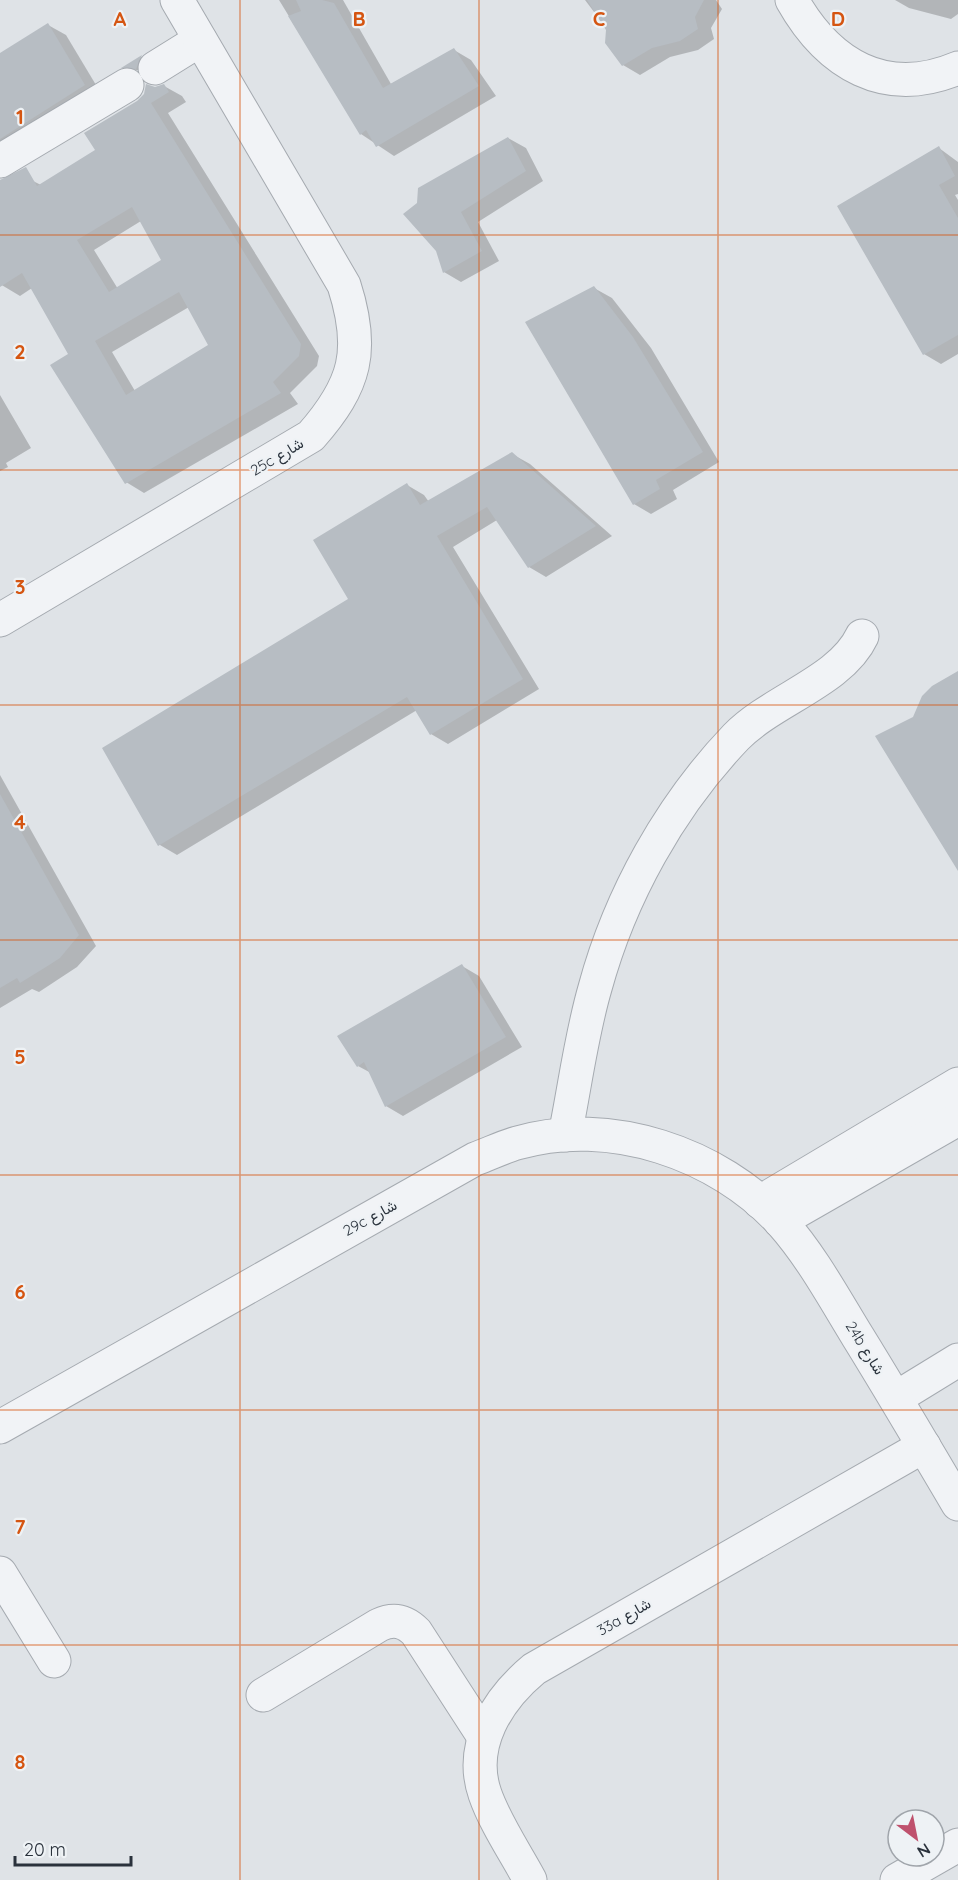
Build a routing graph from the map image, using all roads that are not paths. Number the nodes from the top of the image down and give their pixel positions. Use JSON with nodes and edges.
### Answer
{"nodes":[{"id":1,"x":177,"y":0,"type":"edge"},
{"id":2,"x":792,"y":0,"type":"edge"},
{"id":3,"x":200,"y":40,"type":"junction"},
{"id":4,"x":155,"y":68,"type":"dead end"},
{"id":5,"x":958,"y":68,"type":"edge"},
{"id":6,"x":127,"y":85,"type":"dead end"},
{"id":7,"x":0,"y":161,"type":"edge"},
{"id":8,"x":0,"y":620,"type":"edge"},
{"id":9,"x":862,"y":636,"type":"dead end"},
{"id":10,"x":958,"y":1084,"type":"edge"},
{"id":11,"x":958,"y":1119,"type":"edge"},
{"id":12,"x":565,"y":1135,"type":"junction"},
{"id":13,"x":770,"y":1211,"type":"junction"},
{"id":14,"x":958,"y":1360,"type":"edge"},
{"id":15,"x":896,"y":1398,"type":"junction"},
{"id":16,"x":0,"y":1427,"type":"edge"},
{"id":17,"x":939,"y":1452,"type":"edge"},
{"id":18,"x":958,"y":1504,"type":"edge"},
{"id":19,"x":0,"y":1573,"type":"edge"},
{"id":20,"x":54,"y":1661,"type":"dead end"},
{"id":21,"x":263,"y":1695,"type":"dead end"},
{"id":22,"x":484,"y":1737,"type":"junction"},
{"id":23,"x":958,"y":1845,"type":"edge"},
{"id":24,"x":530,"y":1880,"type":"edge"},
{"id":25,"x":897,"y":1880,"type":"edge"}],
"edges":[{"from":1,"to":3,"type":"street","name":"25c شارع"},
{"from":2,"to":5,"type":"street"},
{"from":3,"to":4,"type":"street"},
{"from":3,"to":8,"type":"street","name":"25c شارع"},
{"from":6,"to":7,"type":"street"},
{"from":9,"to":12,"type":"street"},
{"from":10,"to":13,"type":"street"},
{"from":11,"to":13,"type":"street"},
{"from":12,"to":13,"type":"street","name":"29c شارع"},
{"from":12,"to":16,"type":"street","name":"29c شارع"},
{"from":13,"to":15,"type":"street","name":"24b شارع"},
{"from":14,"to":15,"type":"street"},
{"from":15,"to":17,"type":"street","name":"24b شارع"},
{"from":17,"to":18,"type":"street","name":"24b شارع"},
{"from":17,"to":22,"type":"street","name":"33a شارع"},
{"from":19,"to":20,"type":"street"},
{"from":21,"to":22,"type":"street"},
{"from":22,"to":24,"type":"street","name":"33a شارع"},
{"from":23,"to":25,"type":"street"}]}
